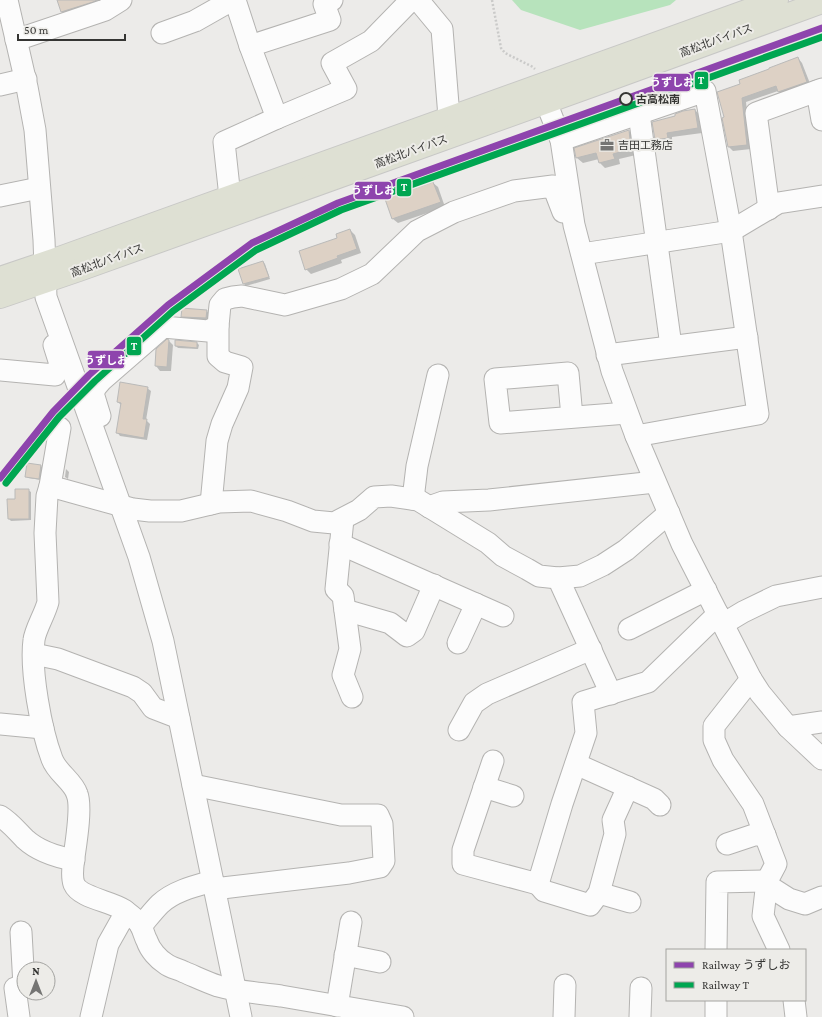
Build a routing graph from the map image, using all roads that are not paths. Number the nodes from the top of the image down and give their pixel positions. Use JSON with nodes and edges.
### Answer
{"nodes":[{"id":1,"x":7,"y":0,"type":"edge"},
{"id":2,"x":121,"y":0,"type":"edge"},
{"id":3,"x":232,"y":0,"type":"edge"},
{"id":4,"x":235,"y":0,"type":"edge"},
{"id":5,"x":332,"y":0,"type":"edge"},
{"id":6,"x":411,"y":0,"type":"edge"},
{"id":7,"x":418,"y":0,"type":"edge"},
{"id":8,"x":777,"y":0,"type":"edge"},
{"id":9,"x":822,"y":2,"type":"edge"},
{"id":10,"x":162,"y":33,"type":"dead end"},
{"id":11,"x":16,"y":40,"type":"junction"},
{"id":12,"x":250,"y":46,"type":"junction"},
{"id":13,"x":26,"y":79,"type":"junction"},
{"id":14,"x":0,"y":85,"type":"edge"},
{"id":15,"x":820,"y":90,"type":"edge"},
{"id":16,"x":546,"y":102,"type":"junction"},
{"id":17,"x":638,"y":114,"type":"junction"},
{"id":18,"x":450,"y":117,"type":"junction"},
{"id":19,"x":277,"y":118,"type":"junction"},
{"id":20,"x":822,"y":120,"type":"edge"},
{"id":21,"x":561,"y":140,"type":"junction"},
{"id":22,"x":39,"y":188,"type":"junction"},
{"id":23,"x":0,"y":196,"type":"edge"},
{"id":24,"x":822,"y":196,"type":"edge"},
{"id":25,"x":230,"y":197,"type":"junction"},
{"id":26,"x":769,"y":209,"type":"junction"},
{"id":27,"x":574,"y":225,"type":"junction"},
{"id":28,"x":731,"y":231,"type":"junction"},
{"id":29,"x":657,"y":242,"type":"junction"},
{"id":30,"x":582,"y":254,"type":"junction"},
{"id":31,"x":0,"y":278,"type":"edge"},
{"id":32,"x":46,"y":280,"type":"junction"},
{"id":33,"x":0,"y":297,"type":"edge"},
{"id":34,"x":218,"y":326,"type":"junction"},
{"id":35,"x":746,"y":336,"type":"junction"},
{"id":36,"x":671,"y":346,"type":"junction"},
{"id":37,"x":607,"y":355,"type":"junction"},
{"id":38,"x":0,"y":370,"type":"edge"},
{"id":39,"x":438,"y":374,"type":"dead end"},
{"id":40,"x":627,"y":413,"type":"junction"},
{"id":41,"x":572,"y":417,"type":"dead end"},
{"id":42,"x":60,"y":428,"type":"dead end"},
{"id":43,"x":636,"y":436,"type":"junction"},
{"id":44,"x":656,"y":482,"type":"junction"},
{"id":45,"x":50,"y":486,"type":"junction"},
{"id":46,"x":421,"y":503,"type":"junction"},
{"id":47,"x":211,"y":504,"type":"junction"},
{"id":48,"x":127,"y":507,"type":"junction"},
{"id":49,"x":669,"y":513,"type":"junction"},
{"id":50,"x":343,"y":519,"type":"junction"},
{"id":51,"x":340,"y":544,"type":"junction"},
{"id":52,"x":558,"y":578,"type":"junction"},
{"id":53,"x":434,"y":585,"type":"junction"},
{"id":54,"x":822,"y":587,"type":"edge"},
{"id":55,"x":706,"y":590,"type":"junction"},
{"id":56,"x":476,"y":604,"type":"junction"},
{"id":57,"x":345,"y":610,"type":"junction"},
{"id":58,"x":503,"y":616,"type":"dead end"},
{"id":59,"x":720,"y":619,"type":"junction"},
{"id":60,"x":629,"y":629,"type":"dead end"},
{"id":61,"x":458,"y":643,"type":"dead end"},
{"id":62,"x":591,"y":649,"type":"junction"},
{"id":63,"x":34,"y":654,"type":"junction"},
{"id":64,"x":752,"y":679,"type":"junction"},
{"id":65,"x":611,"y":694,"type":"junction"},
{"id":66,"x":352,"y":697,"type":"dead end"},
{"id":67,"x":179,"y":718,"type":"junction"},
{"id":68,"x":822,"y":722,"type":"edge"},
{"id":69,"x":0,"y":724,"type":"edge"},
{"id":70,"x":788,"y":727,"type":"junction"},
{"id":71,"x":43,"y":728,"type":"junction"},
{"id":72,"x":459,"y":730,"type":"dead end"},
{"id":73,"x":822,"y":759,"type":"edge"},
{"id":74,"x":493,"y":761,"type":"dead end"},
{"id":75,"x":576,"y":764,"type":"junction"},
{"id":76,"x":193,"y":785,"type":"junction"},
{"id":77,"x":484,"y":787,"type":"junction"},
{"id":78,"x":628,"y":787,"type":"junction"},
{"id":79,"x":513,"y":796,"type":"dead end"},
{"id":80,"x":660,"y":805,"type":"dead end"},
{"id":81,"x":0,"y":816,"type":"edge"},
{"id":82,"x":765,"y":835,"type":"junction"},
{"id":83,"x":727,"y":844,"type":"dead end"},
{"id":84,"x":74,"y":860,"type":"junction"},
{"id":85,"x":767,"y":883,"type":"junction"},
{"id":86,"x":538,"y":884,"type":"junction"},
{"id":87,"x":213,"y":885,"type":"junction"},
{"id":88,"x":599,"y":893,"type":"junction"},
{"id":89,"x":822,"y":897,"type":"edge"},
{"id":90,"x":630,"y":902,"type":"dead end"},
{"id":91,"x":126,"y":912,"type":"junction"},
{"id":92,"x":351,"y":922,"type":"dead end"},
{"id":93,"x":141,"y":926,"type":"junction"},
{"id":94,"x":21,"y":932,"type":"dead end"},
{"id":95,"x":716,"y":949,"type":"edge"},
{"id":96,"x":780,"y":949,"type":"edge"},
{"id":97,"x":345,"y":955,"type":"junction"},
{"id":98,"x":380,"y":962,"type":"dead end"},
{"id":99,"x":565,"y":986,"type":"dead end"},
{"id":100,"x":641,"y":988,"type":"dead end"},
{"id":101,"x":235,"y":990,"type":"junction"},
{"id":102,"x":716,"y":1001,"type":"edge"},
{"id":103,"x":794,"y":1001,"type":"edge"},
{"id":104,"x":337,"y":1006,"type":"junction"},
{"id":105,"x":19,"y":1017,"type":"edge"},
{"id":106,"x":91,"y":1017,"type":"edge"},
{"id":107,"x":241,"y":1017,"type":"edge"},
{"id":108,"x":403,"y":1017,"type":"edge"},
{"id":109,"x":564,"y":1017,"type":"edge"},
{"id":110,"x":640,"y":1017,"type":"edge"},
{"id":111,"x":716,"y":1017,"type":"edge"},
{"id":112,"x":796,"y":1017,"type":"edge"}],
"edges":[{"from":1,"to":11,"type":"street"},
{"from":2,"to":11,"type":"street"},
{"from":3,"to":10,"type":"street"},
{"from":4,"to":12,"type":"street"},
{"from":5,"to":12,"type":"street"},
{"from":6,"to":19,"type":"street"},
{"from":7,"to":18,"type":"street"},
{"from":8,"to":18,"type":"highway","name":"高松北バイパス"},
{"from":9,"to":16,"type":"highway","name":"高松北バイパス"},
{"from":11,"to":13,"type":"street"},
{"from":12,"to":19,"type":"street"},
{"from":13,"to":14,"type":"street"},
{"from":13,"to":22,"type":"street"},
{"from":15,"to":20,"type":"street"},
{"from":15,"to":26,"type":"street"},
{"from":16,"to":21,"type":"street"},
{"from":16,"to":32,"type":"highway","name":"高松北バイパス"},
{"from":17,"to":21,"type":"street"},
{"from":17,"to":28,"type":"street"},
{"from":17,"to":29,"type":"street"},
{"from":18,"to":25,"type":"highway","name":"高松北バイパス"},
{"from":19,"to":25,"type":"street"},
{"from":21,"to":27,"type":"street"},
{"from":22,"to":23,"type":"street"},
{"from":22,"to":32,"type":"street"},
{"from":24,"to":26,"type":"street"},
{"from":25,"to":32,"type":"highway","name":"高松北バイパス"},
{"from":26,"to":28,"type":"street"},
{"from":27,"to":30,"type":"street"},
{"from":27,"to":34,"type":"street"},
{"from":28,"to":29,"type":"street"},
{"from":28,"to":35,"type":"street"},
{"from":29,"to":30,"type":"street"},
{"from":29,"to":36,"type":"street"},
{"from":30,"to":37,"type":"street"},
{"from":31,"to":32,"type":"highway","name":"高松北バイパス"},
{"from":32,"to":33,"type":"highway","name":"高松北バイパス"},
{"from":32,"to":38,"type":"street"},
{"from":32,"to":48,"type":"street"},
{"from":34,"to":47,"type":"street"},
{"from":34,"to":48,"type":"street"},
{"from":35,"to":36,"type":"street"},
{"from":35,"to":43,"type":"street"},
{"from":36,"to":37,"type":"street"},
{"from":37,"to":40,"type":"street"},
{"from":39,"to":46,"type":"street"},
{"from":40,"to":41,"type":"street"},
{"from":40,"to":43,"type":"street"},
{"from":42,"to":45,"type":"street"},
{"from":43,"to":44,"type":"street"},
{"from":44,"to":46,"type":"street"},
{"from":44,"to":49,"type":"street"},
{"from":45,"to":48,"type":"street"},
{"from":45,"to":63,"type":"street"},
{"from":46,"to":50,"type":"street"},
{"from":46,"to":52,"type":"street"},
{"from":47,"to":48,"type":"street"},
{"from":47,"to":50,"type":"street"},
{"from":48,"to":67,"type":"street"},
{"from":49,"to":52,"type":"street"},
{"from":49,"to":55,"type":"street"},
{"from":50,"to":51,"type":"street"},
{"from":51,"to":53,"type":"street"},
{"from":51,"to":57,"type":"street"},
{"from":52,"to":62,"type":"street"},
{"from":53,"to":56,"type":"street"},
{"from":53,"to":57,"type":"street"},
{"from":54,"to":59,"type":"street"},
{"from":55,"to":59,"type":"street"},
{"from":55,"to":60,"type":"street"},
{"from":56,"to":58,"type":"street"},
{"from":56,"to":61,"type":"street"},
{"from":57,"to":66,"type":"street"},
{"from":59,"to":64,"type":"street"},
{"from":59,"to":65,"type":"street"},
{"from":62,"to":65,"type":"street"},
{"from":62,"to":72,"type":"street"},
{"from":63,"to":67,"type":"street"},
{"from":63,"to":71,"type":"street"},
{"from":64,"to":70,"type":"street"},
{"from":64,"to":82,"type":"street"},
{"from":65,"to":75,"type":"street"},
{"from":67,"to":76,"type":"street"},
{"from":68,"to":70,"type":"street"},
{"from":69,"to":71,"type":"street"},
{"from":70,"to":73,"type":"street"},
{"from":71,"to":84,"type":"street"},
{"from":74,"to":77,"type":"street"},
{"from":75,"to":78,"type":"street"},
{"from":75,"to":86,"type":"street"},
{"from":76,"to":87,"type":"street"},
{"from":76,"to":87,"type":"street"},
{"from":77,"to":79,"type":"street"},
{"from":77,"to":86,"type":"street"},
{"from":78,"to":80,"type":"street"},
{"from":78,"to":88,"type":"street"},
{"from":81,"to":84,"type":"street"},
{"from":82,"to":83,"type":"street"},
{"from":82,"to":85,"type":"street"},
{"from":84,"to":91,"type":"street"},
{"from":85,"to":89,"type":"street"},
{"from":85,"to":95,"type":"street"},
{"from":85,"to":96,"type":"street"},
{"from":86,"to":88,"type":"street"},
{"from":87,"to":93,"type":"street"},
{"from":87,"to":101,"type":"street"},
{"from":88,"to":90,"type":"street"},
{"from":91,"to":93,"type":"street"},
{"from":91,"to":106,"type":"street"},
{"from":92,"to":97,"type":"street"},
{"from":93,"to":101,"type":"street"},
{"from":94,"to":105,"type":"street"},
{"from":97,"to":98,"type":"street"},
{"from":97,"to":104,"type":"street"},
{"from":99,"to":109,"type":"street"},
{"from":100,"to":110,"type":"street"},
{"from":101,"to":104,"type":"street"},
{"from":101,"to":107,"type":"street"},
{"from":102,"to":111,"type":"street"},
{"from":103,"to":112,"type":"street"},
{"from":104,"to":108,"type":"street"}]}
